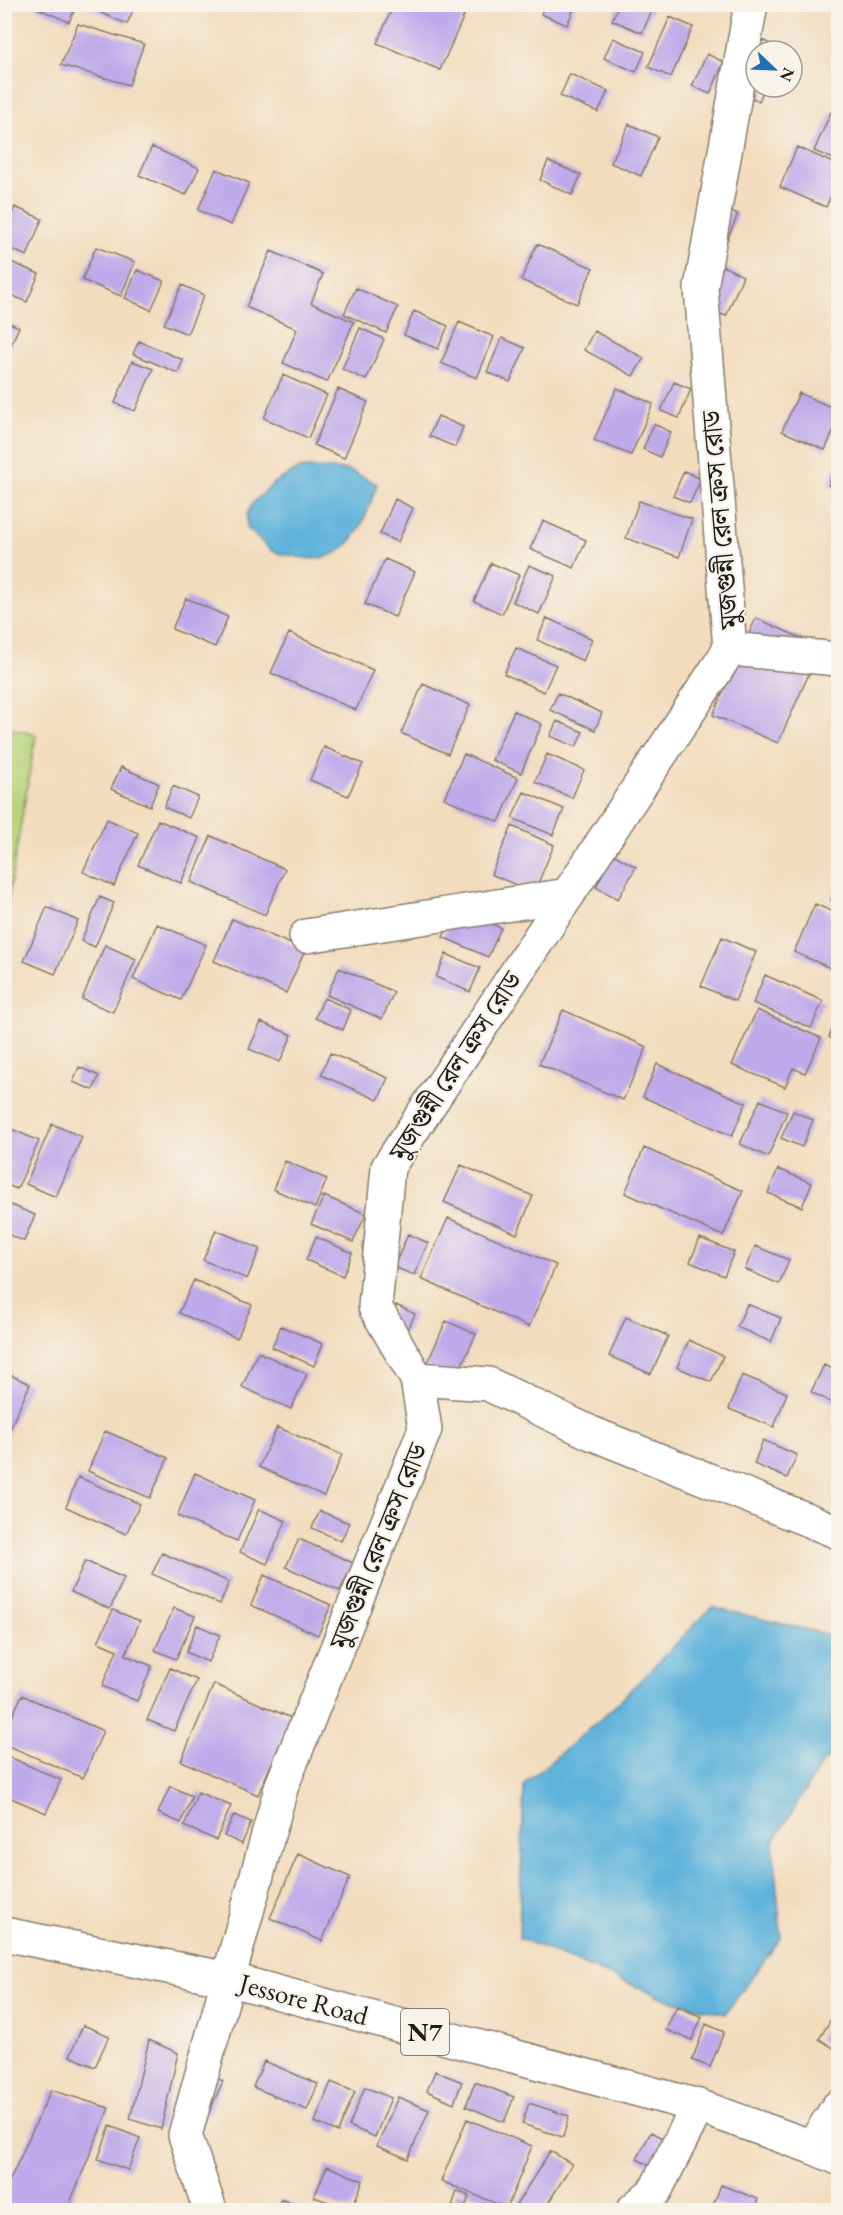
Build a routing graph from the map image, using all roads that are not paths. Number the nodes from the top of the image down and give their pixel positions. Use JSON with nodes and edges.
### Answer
{"nodes":[{"id":1,"x":751,"y":4,"type":"edge"},
{"id":2,"x":730,"y":650,"type":"junction"},
{"id":3,"x":838,"y":659,"type":"edge"},
{"id":4,"x":568,"y":895,"type":"junction"},
{"id":5,"x":306,"y":936,"type":"dead end"},
{"id":6,"x":417,"y":1379,"type":"junction"},
{"id":7,"x":838,"y":1532,"type":"edge"},
{"id":8,"x":4,"y":1934,"type":"edge"},
{"id":9,"x":228,"y":1979,"type":"junction"},
{"id":10,"x":698,"y":2106,"type":"junction"},
{"id":11,"x":838,"y":2107,"type":"edge"},
{"id":12,"x":825,"y":2152,"type":"edge"},
{"id":13,"x":210,"y":2211,"type":"edge"},
{"id":14,"x":633,"y":2211,"type":"edge"}],
"edges":[{"from":1,"to":2,"type":"main road","name":"মুজগুন্নী রেল ক্রস রোড"},
{"from":2,"to":3,"type":"main road"},
{"from":2,"to":4,"type":"main road","name":"মুজগুন্নী রেল ক্রস রোড"},
{"from":4,"to":5,"type":"main road"},
{"from":4,"to":6,"type":"main road","name":"মুজগুন্নী রেল ক্রস রোড"},
{"from":6,"to":7,"type":"main road"},
{"from":6,"to":9,"type":"main road","name":"মুজগুন্নী রেল ক্রস রোড"},
{"from":8,"to":9,"type":"main road","name":"Jessore Road","number":"N7"},
{"from":9,"to":10,"type":"main road","name":"Jessore Road","number":"N7"},
{"from":9,"to":13,"type":"main road","name":"মুজগুন্নী রেল ক্রস রোড"},
{"from":10,"to":12,"type":"main road","name":"Jessore Road","number":"N7"},
{"from":10,"to":14,"type":"main road"},
{"from":11,"to":12,"type":"main road"}]}
